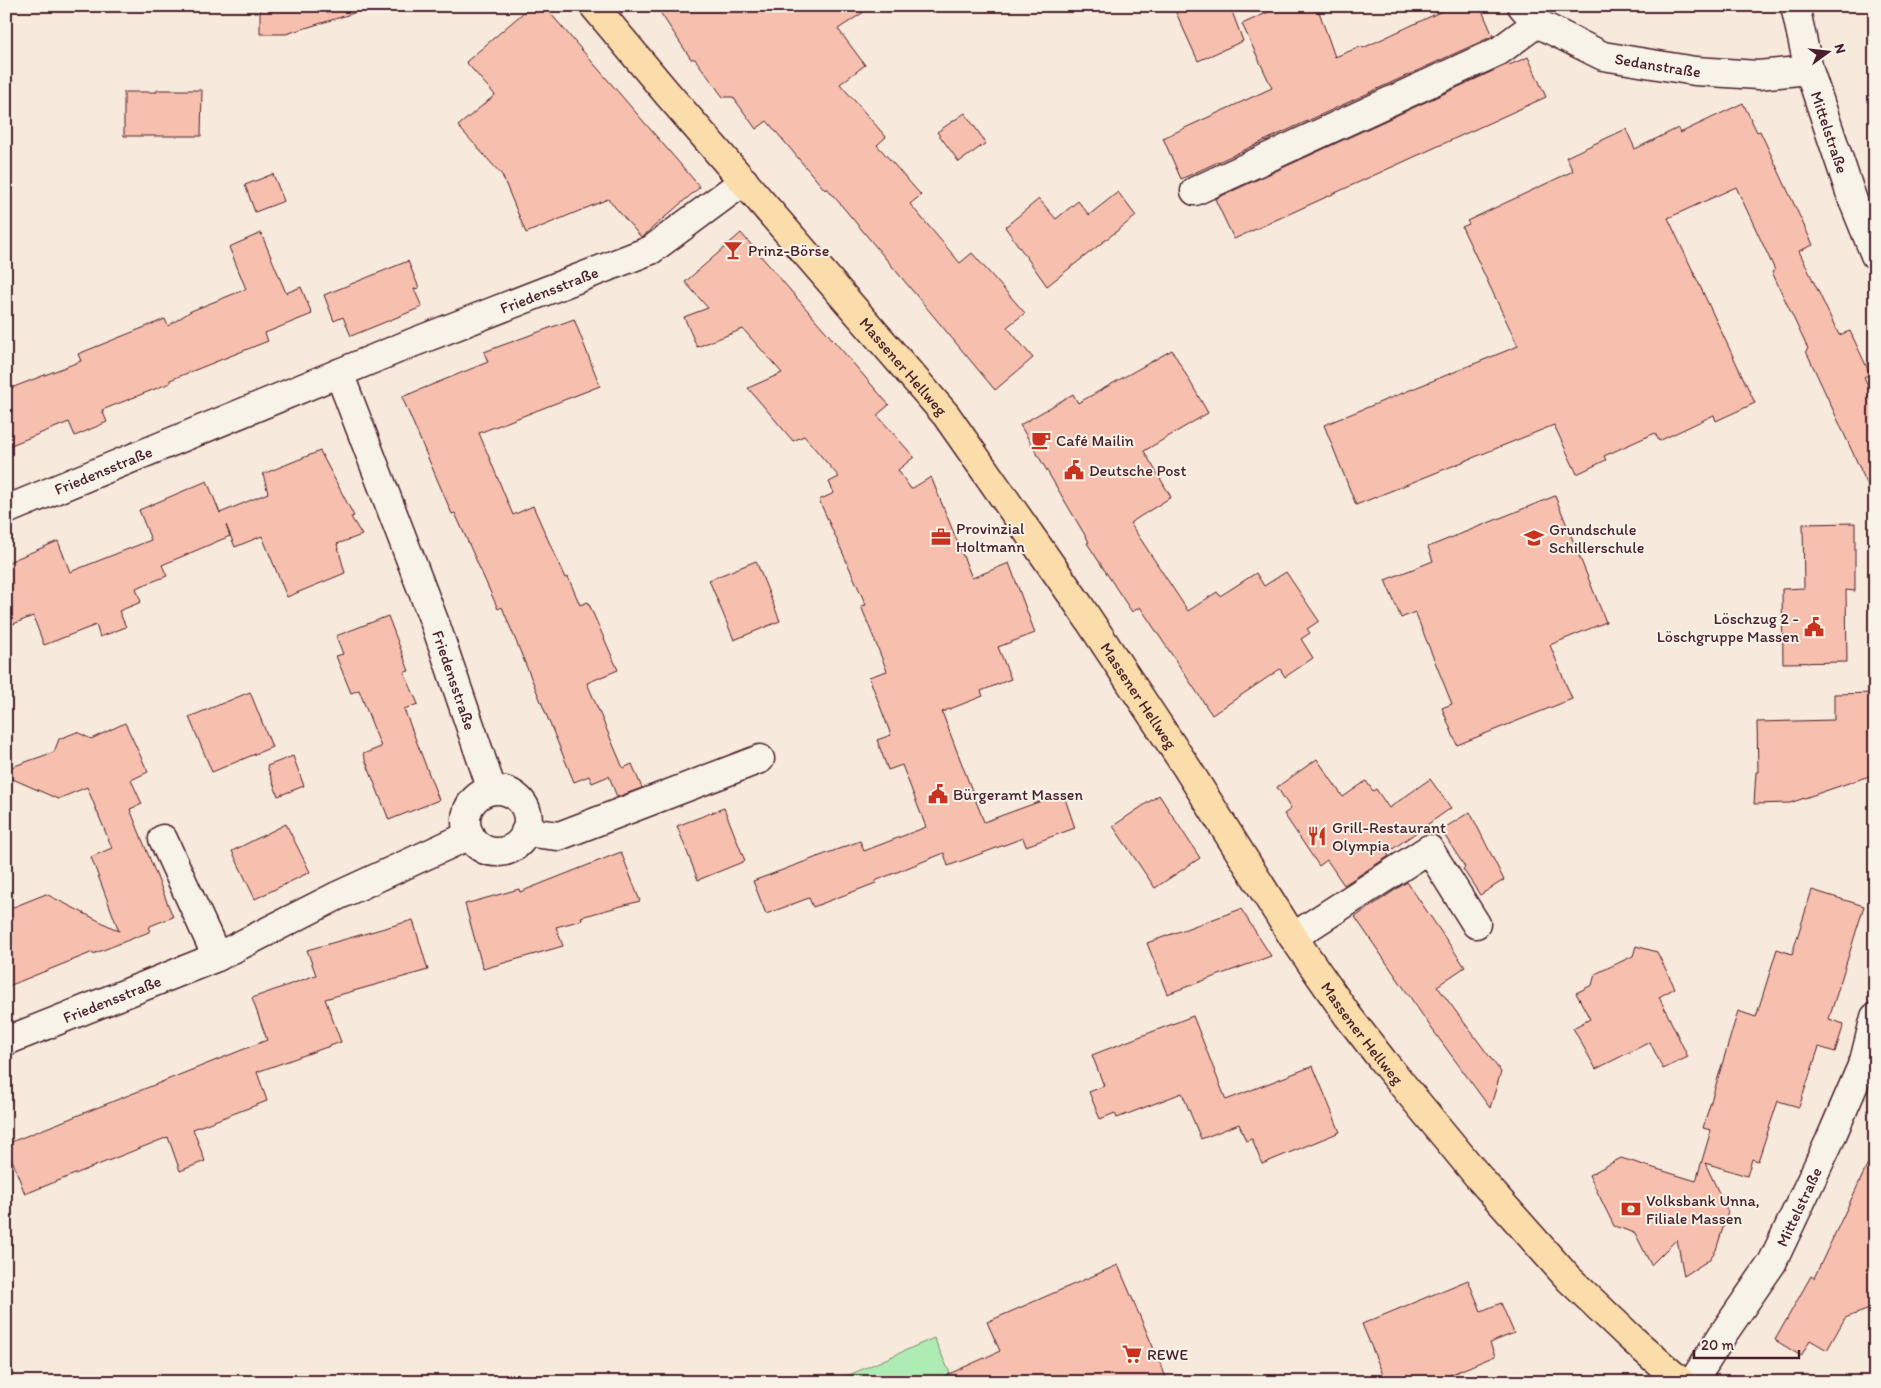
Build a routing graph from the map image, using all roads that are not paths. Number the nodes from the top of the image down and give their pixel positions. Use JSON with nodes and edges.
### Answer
{"nodes":[{"id":1,"x":594,"y":6,"type":"edge"},
{"id":2,"x":1795,"y":6,"type":"edge"},
{"id":3,"x":1529,"y":14,"type":"edge"},
{"id":4,"x":1809,"y":70,"type":"junction"},
{"id":5,"x":744,"y":181,"type":"junction"},
{"id":6,"x":1195,"y":191,"type":"dead end"},
{"id":7,"x":1875,"y":255,"type":"edge"},
{"id":8,"x":339,"y":373,"type":"junction"},
{"id":9,"x":6,"y":510,"type":"edge"},
{"id":10,"x":760,"y":759,"type":"dead end"},
{"id":11,"x":492,"y":790,"type":"junction"},
{"id":12,"x":525,"y":832,"type":"junction"},
{"id":13,"x":470,"y":835,"type":"junction"},
{"id":14,"x":163,"y":839,"type":"dead end"},
{"id":15,"x":1476,"y":924,"type":"dead end"},
{"id":16,"x":1294,"y":937,"type":"junction"},
{"id":17,"x":217,"y":957,"type":"junction"},
{"id":18,"x":1875,"y":1018,"type":"edge"},
{"id":19,"x":6,"y":1041,"type":"edge"},
{"id":20,"x":1681,"y":1382,"type":"edge"},
{"id":21,"x":1693,"y":1382,"type":"edge"}],
"edges":[{"from":1,"to":5,"type":"main road","name":"Massener Hellweg"},
{"from":2,"to":4,"type":"street","name":"Mittelstraße"},
{"from":3,"to":4,"type":"street","name":"Sedanstraße"},
{"from":3,"to":6,"type":"street"},
{"from":4,"to":7,"type":"street","name":"Mittelstraße"},
{"from":5,"to":8,"type":"street","name":"Friedensstraße"},
{"from":5,"to":16,"type":"main road","name":"Massener Hellweg"},
{"from":8,"to":9,"type":"street","name":"Friedensstraße"},
{"from":8,"to":11,"type":"street","name":"Friedensstraße"},
{"from":10,"to":12,"type":"street"},
{"from":11,"to":12,"type":"street"},
{"from":11,"to":13,"type":"street"},
{"from":12,"to":13,"type":"street"},
{"from":13,"to":17,"type":"street","name":"Friedensstraße"},
{"from":14,"to":17,"type":"street"},
{"from":15,"to":16,"type":"street"},
{"from":16,"to":20,"type":"main road","name":"Massener Hellweg"},
{"from":17,"to":19,"type":"street","name":"Friedensstraße"},
{"from":18,"to":21,"type":"street","name":"Mittelstraße"}]}
